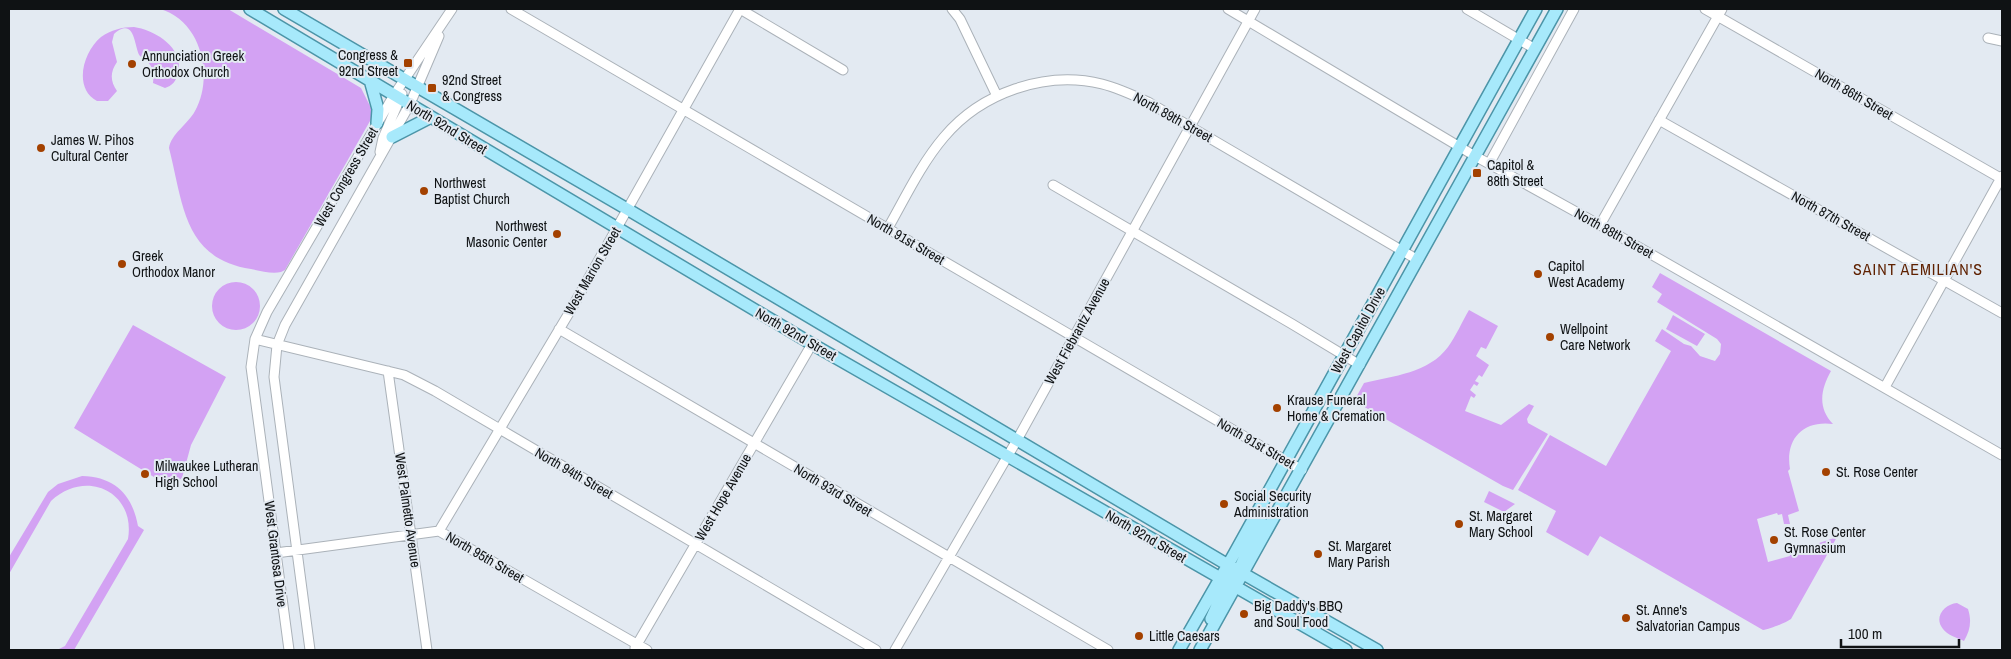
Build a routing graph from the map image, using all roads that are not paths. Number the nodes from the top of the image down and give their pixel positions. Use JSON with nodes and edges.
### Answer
{"nodes":[{"id":1,"x":250,"y":9,"type":"edge"},
{"id":2,"x":284,"y":9,"type":"edge"},
{"id":3,"x":452,"y":9,"type":"edge"},
{"id":4,"x":511,"y":9,"type":"edge"},
{"id":5,"x":740,"y":9,"type":"edge"},
{"id":6,"x":952,"y":9,"type":"edge"},
{"id":7,"x":1228,"y":9,"type":"edge"},
{"id":8,"x":1255,"y":9,"type":"edge"},
{"id":9,"x":1467,"y":9,"type":"edge"},
{"id":10,"x":1536,"y":9,"type":"edge"},
{"id":11,"x":1557,"y":9,"type":"edge"},
{"id":12,"x":1574,"y":9,"type":"edge"},
{"id":13,"x":1705,"y":9,"type":"edge"},
{"id":14,"x":1720,"y":12,"type":"edge"},
{"id":15,"x":446,"y":20,"type":"junction"},
{"id":16,"x":1248,"y":21,"type":"junction"},
{"id":17,"x":1988,"y":38,"type":"dead end"},
{"id":18,"x":1519,"y":40,"type":"junction"},
{"id":19,"x":2002,"y":41,"type":"edge"},
{"id":20,"x":1534,"y":50,"type":"junction"},
{"id":21,"x":843,"y":70,"type":"dead end"},
{"id":22,"x":370,"y":80,"type":"junction"},
{"id":23,"x":405,"y":80,"type":"junction"},
{"id":24,"x":418,"y":87,"type":"junction"},
{"id":25,"x":997,"y":96,"type":"junction"},
{"id":26,"x":401,"y":99,"type":"junction"},
{"id":27,"x":684,"y":110,"type":"junction"},
{"id":28,"x":431,"y":117,"type":"junction"},
{"id":29,"x":1660,"y":120,"type":"junction"},
{"id":30,"x":377,"y":123,"type":"junction"},
{"id":31,"x":1190,"y":126,"type":"junction"},
{"id":32,"x":392,"y":137,"type":"junction"},
{"id":33,"x":1460,"y":147,"type":"junction"},
{"id":34,"x":1475,"y":156,"type":"junction"},
{"id":35,"x":379,"y":158,"type":"junction"},
{"id":36,"x":1489,"y":164,"type":"junction"},
{"id":37,"x":2002,"y":178,"type":"edge"},
{"id":38,"x":1053,"y":185,"type":"dead end"},
{"id":39,"x":627,"y":209,"type":"junction"},
{"id":40,"x":1600,"y":225,"type":"junction"},
{"id":41,"x":617,"y":228,"type":"junction"},
{"id":42,"x":888,"y":228,"type":"junction"},
{"id":43,"x":1132,"y":231,"type":"junction"},
{"id":44,"x":1402,"y":250,"type":"junction"},
{"id":45,"x":1418,"y":260,"type":"junction"},
{"id":46,"x":1944,"y":280,"type":"junction"},
{"id":47,"x":2002,"y":314,"type":"edge"},
{"id":48,"x":559,"y":329,"type":"junction"},
{"id":49,"x":1073,"y":336,"type":"junction"},
{"id":50,"x":255,"y":339,"type":"junction"},
{"id":51,"x":812,"y":344,"type":"junction"},
{"id":52,"x":277,"y":345,"type":"junction"},
{"id":53,"x":1344,"y":356,"type":"junction"},
{"id":54,"x":1360,"y":365,"type":"junction"},
{"id":55,"x":388,"y":371,"type":"junction"},
{"id":56,"x":1885,"y":386,"type":"junction"},
{"id":57,"x":500,"y":430,"type":"junction"},
{"id":58,"x":1017,"y":440,"type":"junction"},
{"id":59,"x":754,"y":442,"type":"junction"},
{"id":60,"x":2002,"y":455,"type":"edge"},
{"id":61,"x":1007,"y":456,"type":"junction"},
{"id":62,"x":1286,"y":460,"type":"junction"},
{"id":63,"x":1302,"y":470,"type":"junction"},
{"id":64,"x":440,"y":531,"type":"junction"},
{"id":65,"x":412,"y":534,"type":"junction"},
{"id":66,"x":696,"y":544,"type":"junction"},
{"id":67,"x":297,"y":550,"type":"junction"},
{"id":68,"x":276,"y":553,"type":"junction"},
{"id":69,"x":948,"y":558,"type":"junction"},
{"id":70,"x":1237,"y":570,"type":"junction"},
{"id":71,"x":1228,"y":583,"type":"junction"},
{"id":72,"x":1346,"y":633,"type":"junction"},
{"id":73,"x":636,"y":648,"type":"edge"},
{"id":74,"x":1341,"y":649,"type":"edge"},
{"id":75,"x":289,"y":650,"type":"edge"},
{"id":76,"x":310,"y":650,"type":"edge"},
{"id":77,"x":427,"y":650,"type":"edge"},
{"id":78,"x":646,"y":650,"type":"edge"},
{"id":79,"x":876,"y":650,"type":"edge"},
{"id":80,"x":895,"y":650,"type":"edge"},
{"id":81,"x":1108,"y":650,"type":"edge"},
{"id":82,"x":1179,"y":650,"type":"edge"},
{"id":83,"x":1200,"y":650,"type":"edge"},
{"id":84,"x":1377,"y":650,"type":"edge"}],
"edges":[{"from":1,"to":22,"type":"main road","name":"North 92nd Street"},
{"from":2,"to":23,"type":"main road","name":"North 92nd Street"},
{"from":3,"to":15,"type":"street","name":"West Congress Street"},
{"from":4,"to":27,"type":"street","name":"North 91st Street"},
{"from":5,"to":21,"type":"street"},
{"from":5,"to":27,"type":"street","name":"West Marion Street"},
{"from":6,"to":25,"type":"street"},
{"from":7,"to":16,"type":"street","name":"North 88th Street"},
{"from":8,"to":16,"type":"street","name":"West Fiebrantz Avenue"},
{"from":9,"to":18,"type":"street"},
{"from":10,"to":18,"type":"main road","name":"West Capitol Drive"},
{"from":11,"to":20,"type":"main road","name":"West Capitol Drive"},
{"from":12,"to":36,"type":"street"},
{"from":13,"to":14,"type":"street","name":"North 86th Street"},
{"from":14,"to":29,"type":"street"},
{"from":14,"to":37,"type":"street","name":"North 86th Street"},
{"from":15,"to":23,"type":"street","name":"West Congress Street"},
{"from":15,"to":24,"type":"street","name":"West Congress Street"},
{"from":16,"to":31,"type":"street","name":"West Fiebrantz Avenue"},
{"from":16,"to":33,"type":"street","name":"North 88th Street"},
{"from":17,"to":19,"type":"street"},
{"from":18,"to":20,"type":"street"},
{"from":18,"to":33,"type":"main road","name":"West Capitol Drive"},
{"from":20,"to":34,"type":"main road","name":"West Capitol Drive"},
{"from":22,"to":26,"type":"main road","name":"North 92nd Street"},
{"from":22,"to":30,"type":"main road"},
{"from":23,"to":24,"type":"main road","name":"North 92nd Street"},
{"from":23,"to":26,"type":"street","name":"West Congress Street"},
{"from":24,"to":26,"type":"street","name":"West Congress Street"},
{"from":24,"to":39,"type":"main road","name":"North 92nd Street"},
{"from":25,"to":31,"type":"street","name":"North 89th Street"},
{"from":25,"to":42,"type":"street"},
{"from":26,"to":28,"type":"main road","name":"North 92nd Street"},
{"from":26,"to":30,"type":"street","name":"West Congress Street"},
{"from":26,"to":32,"type":"street","name":"West Congress Street"},
{"from":26,"to":35,"type":"street"},
{"from":27,"to":39,"type":"street","name":"West Marion Street"},
{"from":27,"to":42,"type":"street","name":"North 91st Street"},
{"from":28,"to":32,"type":"main road"},
{"from":28,"to":41,"type":"main road","name":"North 92nd Street"},
{"from":29,"to":40,"type":"street"},
{"from":29,"to":46,"type":"street","name":"North 87th Street"},
{"from":30,"to":50,"type":"street","name":"West Congress Street"},
{"from":31,"to":43,"type":"street","name":"West Fiebrantz Avenue"},
{"from":31,"to":44,"type":"street","name":"North 89th Street"},
{"from":32,"to":35,"type":"street","name":"West Congress Street"},
{"from":33,"to":34,"type":"street","name":"North 88th Street"},
{"from":33,"to":44,"type":"main road","name":"West Capitol Drive"},
{"from":34,"to":36,"type":"street","name":"North 88th Street"},
{"from":34,"to":45,"type":"main road","name":"West Capitol Drive"},
{"from":35,"to":52,"type":"street","name":"West Congress Street"},
{"from":36,"to":40,"type":"street","name":"North 88th Street"},
{"from":37,"to":46,"type":"street"},
{"from":38,"to":43,"type":"street"},
{"from":39,"to":41,"type":"street","name":"West Marion Street"},
{"from":39,"to":58,"type":"main road","name":"North 92nd Street"},
{"from":40,"to":56,"type":"street","name":"North 88th Street"},
{"from":41,"to":48,"type":"street","name":"West Marion Street"},
{"from":41,"to":51,"type":"main road","name":"North 92nd Street"},
{"from":42,"to":49,"type":"street","name":"North 91st Street"},
{"from":43,"to":49,"type":"street","name":"West Fiebrantz Avenue"},
{"from":43,"to":53,"type":"street"},
{"from":44,"to":45,"type":"street","name":"North 89th Street"},
{"from":44,"to":53,"type":"main road","name":"West Capitol Drive"},
{"from":45,"to":54,"type":"main road","name":"West Capitol Drive"},
{"from":46,"to":47,"type":"street","name":"North 87th Street"},
{"from":46,"to":56,"type":"street"},
{"from":48,"to":57,"type":"street","name":"West Marion Street"},
{"from":48,"to":59,"type":"street","name":"North 93rd Street"},
{"from":49,"to":58,"type":"street","name":"West Fiebrantz Avenue"},
{"from":49,"to":62,"type":"street","name":"North 91st Street"},
{"from":50,"to":52,"type":"street","name":"North 94th Street"},
{"from":50,"to":68,"type":"street","name":"West Grantosa Drive"},
{"from":51,"to":59,"type":"street","name":"West Hope Avenue"},
{"from":51,"to":61,"type":"main road","name":"North 92nd Street"},
{"from":52,"to":55,"type":"street","name":"North 94th Street"},
{"from":52,"to":67,"type":"street","name":"West Grantosa Drive"},
{"from":53,"to":54,"type":"street"},
{"from":53,"to":62,"type":"main road","name":"West Capitol Drive"},
{"from":54,"to":63,"type":"main road","name":"West Capitol Drive"},
{"from":55,"to":57,"type":"street","name":"North 94th Street"},
{"from":55,"to":65,"type":"street","name":"West Palmetto Avenue"},
{"from":56,"to":60,"type":"street","name":"North 88th Street"},
{"from":57,"to":64,"type":"street","name":"West Marion Street"},
{"from":57,"to":66,"type":"street","name":"North 94th Street"},
{"from":58,"to":61,"type":"street","name":"West Fiebrantz Avenue"},
{"from":58,"to":70,"type":"main road","name":"North 92nd Street"},
{"from":59,"to":66,"type":"street","name":"West Hope Avenue"},
{"from":59,"to":69,"type":"street","name":"North 93rd Street"},
{"from":61,"to":69,"type":"street","name":"West Fiebrantz Avenue"},
{"from":61,"to":71,"type":"main road","name":"North 92nd Street"},
{"from":62,"to":63,"type":"street","name":"North 91st Street"},
{"from":62,"to":70,"type":"main road","name":"West Capitol Drive"},
{"from":63,"to":70,"type":"main road","name":"West Capitol Drive"},
{"from":64,"to":65,"type":"street","name":"North 95th Street"},
{"from":64,"to":73,"type":"street","name":"North 95th Street"},
{"from":65,"to":67,"type":"street","name":"North 95th Street"},
{"from":65,"to":77,"type":"street","name":"West Palmetto Avenue"},
{"from":66,"to":73,"type":"street","name":"West Hope Avenue"},
{"from":66,"to":79,"type":"street","name":"North 94th Street"},
{"from":67,"to":68,"type":"street","name":"North 95th Street"},
{"from":67,"to":76,"type":"street","name":"West Grantosa Drive"},
{"from":68,"to":75,"type":"street","name":"West Grantosa Drive"},
{"from":69,"to":80,"type":"street","name":"West Fiebrantz Avenue"},
{"from":69,"to":81,"type":"street","name":"North 93rd Street"},
{"from":70,"to":71,"type":"main road","name":"West Capitol Drive"},
{"from":70,"to":71,"type":"main road","name":"West Capitol Drive"},
{"from":70,"to":72,"type":"main road","name":"North 92nd Street"},
{"from":71,"to":74,"type":"main road","name":"North 92nd Street"},
{"from":71,"to":82,"type":"main road","name":"West Capitol Drive"},
{"from":71,"to":83,"type":"main road","name":"West Capitol Drive"},
{"from":72,"to":74,"type":"street"},
{"from":72,"to":84,"type":"main road","name":"North 92nd Street"},
{"from":73,"to":78,"type":"street","name":"North 95th Street"}]}
